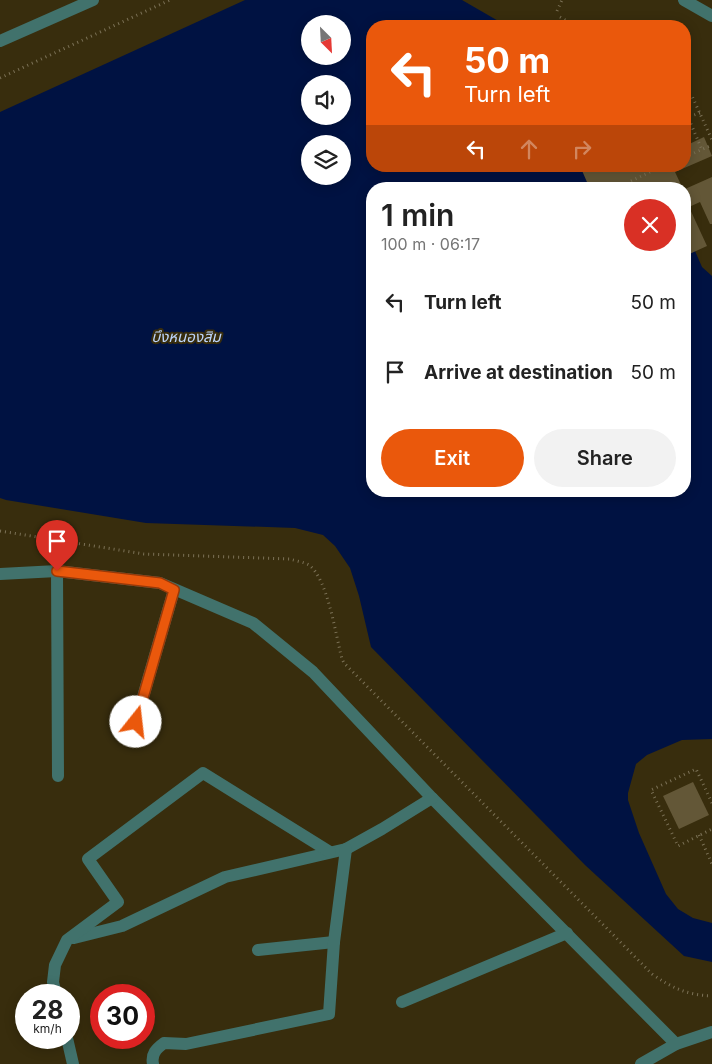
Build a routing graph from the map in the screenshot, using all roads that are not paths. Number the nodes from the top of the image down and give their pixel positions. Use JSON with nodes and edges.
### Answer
{"nodes":[{"id":1,"x":93,"y":0,"type":"edge"},
{"id":2,"x":684,"y":0,"type":"edge"},
{"id":3,"x":712,"y":16,"type":"edge"},
{"id":4,"x":0,"y":41,"type":"edge"},
{"id":5,"x":57,"y":571,"type":"junction"},
{"id":6,"x":0,"y":574,"type":"edge"},
{"id":7,"x":174,"y":590,"type":"junction"},
{"id":8,"x":136,"y":722,"type":"dead end"},
{"id":9,"x":58,"y":776,"type":"dead end"},
{"id":10,"x":432,"y":798,"type":"junction"},
{"id":11,"x":346,"y":849,"type":"junction"},
{"id":12,"x":330,"y":852,"type":"junction"},
{"id":13,"x":567,"y":933,"type":"junction"},
{"id":14,"x":67,"y":940,"type":"junction"},
{"id":15,"x":334,"y":942,"type":"junction"},
{"id":16,"x":258,"y":950,"type":"dead end"},
{"id":17,"x":53,"y":984,"type":"edge"},
{"id":18,"x":402,"y":1002,"type":"dead end"},
{"id":19,"x":712,"y":1032,"type":"edge"},
{"id":20,"x":676,"y":1044,"type":"junction"},
{"id":21,"x":69,"y":1049,"type":"edge"},
{"id":22,"x":73,"y":1064,"type":"edge"},
{"id":23,"x":153,"y":1064,"type":"edge"},
{"id":24,"x":641,"y":1064,"type":"edge"}],
"edges":[{"from":1,"to":4,"type":"street"},
{"from":2,"to":3,"type":"street"},
{"from":5,"to":6,"type":"street"},
{"from":5,"to":7,"type":"street"},
{"from":5,"to":9,"type":"street"},
{"from":7,"to":8,"type":"street"},
{"from":7,"to":10,"type":"street"},
{"from":10,"to":11,"type":"street"},
{"from":10,"to":13,"type":"street"},
{"from":11,"to":12,"type":"street"},
{"from":11,"to":15,"type":"street"},
{"from":12,"to":14,"type":"street"},
{"from":12,"to":14,"type":"street"},
{"from":13,"to":18,"type":"street"},
{"from":13,"to":20,"type":"street"},
{"from":14,"to":17,"type":"street"},
{"from":15,"to":16,"type":"street"},
{"from":15,"to":23,"type":"street"},
{"from":19,"to":20,"type":"street"},
{"from":20,"to":24,"type":"street"},
{"from":21,"to":22,"type":"street"}]}
